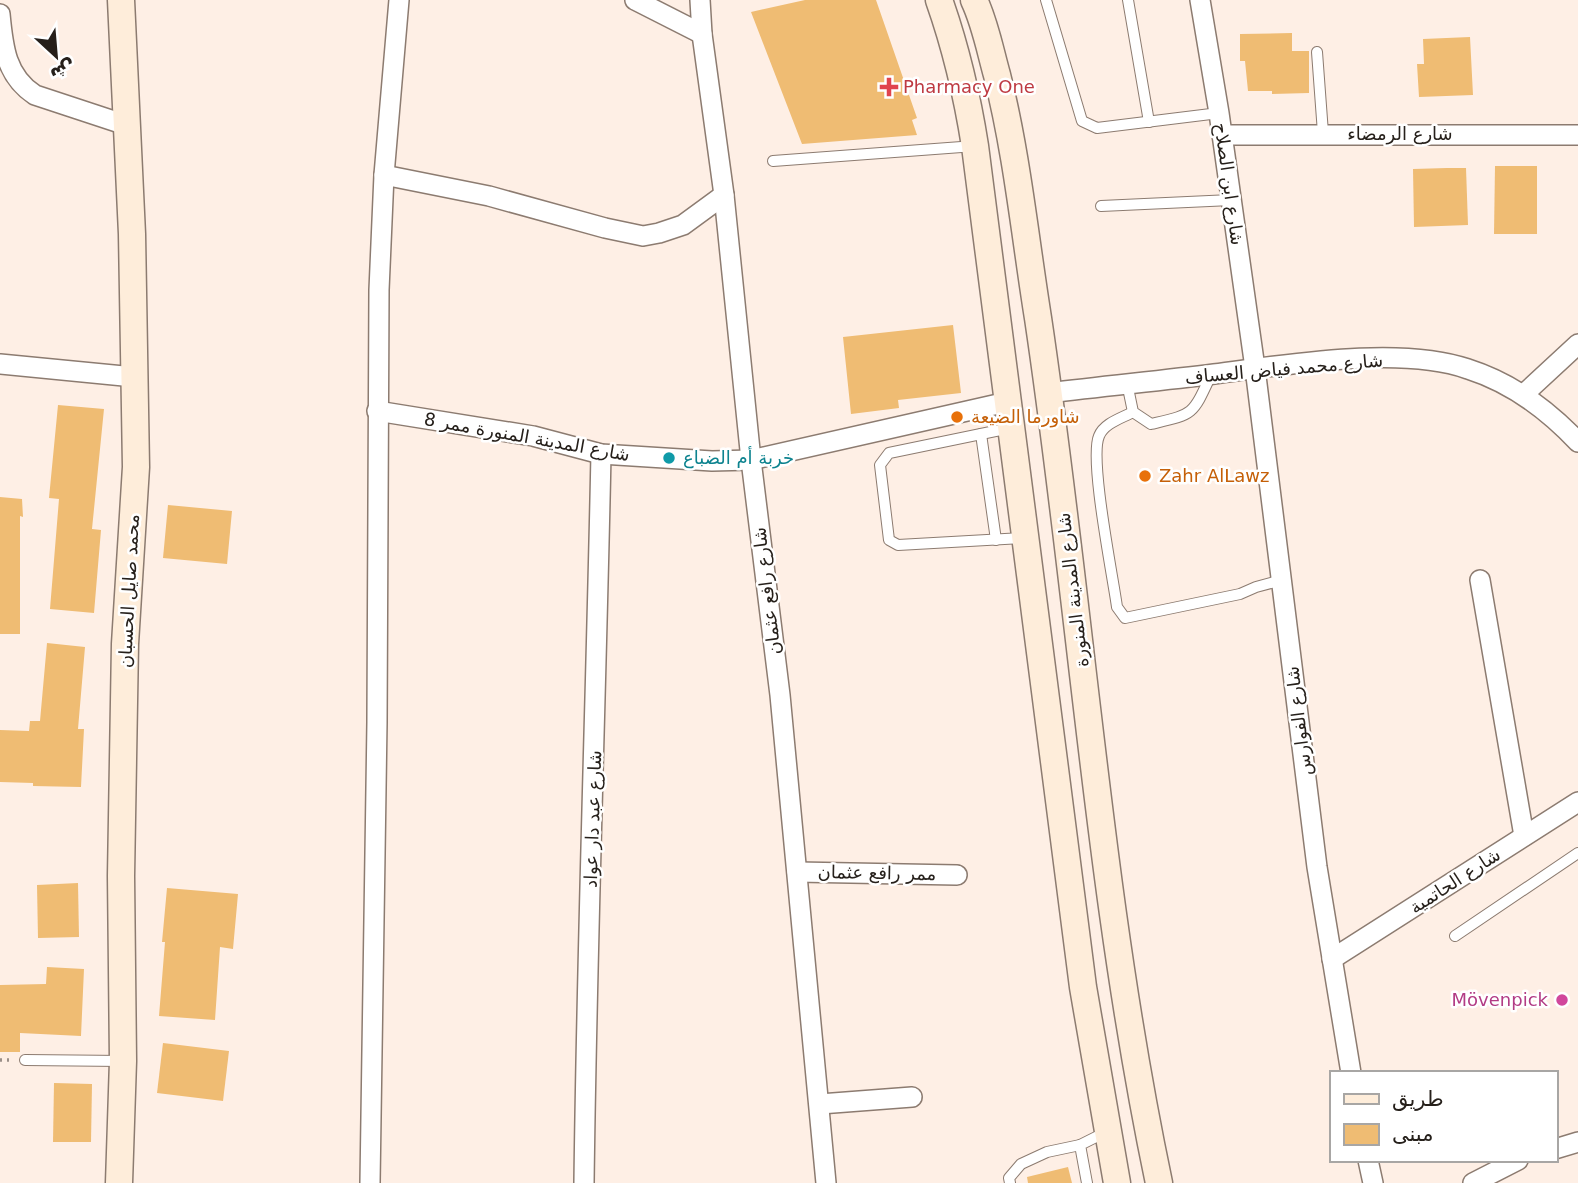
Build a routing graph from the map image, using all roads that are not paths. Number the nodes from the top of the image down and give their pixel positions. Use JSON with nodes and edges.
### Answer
{"nodes":[{"id":1,"x":121,"y":0,"type":"edge"},
{"id":2,"x":399,"y":0,"type":"edge"},
{"id":3,"x":635,"y":0,"type":"edge"},
{"id":4,"x":700,"y":0,"type":"edge"},
{"id":5,"x":925,"y":0,"type":"edge"},
{"id":6,"x":939,"y":0,"type":"edge"},
{"id":7,"x":1046,"y":0,"type":"edge"},
{"id":8,"x":1128,"y":0,"type":"edge"},
{"id":9,"x":1200,"y":0,"type":"edge"},
{"id":10,"x":978,"y":3,"type":"edge"},
{"id":11,"x":0,"y":14,"type":"edge"},
{"id":12,"x":702,"y":34,"type":"junction"},
{"id":13,"x":954,"y":42,"type":"junction"},
{"id":14,"x":1317,"y":52,"type":"dead end"},
{"id":15,"x":1219,"y":113,"type":"junction"},
{"id":16,"x":1149,"y":122,"type":"junction"},
{"id":17,"x":126,"y":125,"type":"junction"},
{"id":18,"x":1323,"y":133,"type":"junction"},
{"id":19,"x":1222,"y":135,"type":"junction"},
{"id":20,"x":1578,"y":135,"type":"edge"},
{"id":21,"x":975,"y":146,"type":"junction"},
{"id":22,"x":773,"y":161,"type":"dead end"},
{"id":23,"x":384,"y":175,"type":"junction"},
{"id":24,"x":724,"y":195,"type":"junction"},
{"id":25,"x":1231,"y":201,"type":"junction"},
{"id":26,"x":1101,"y":206,"type":"dead end"},
{"id":27,"x":1578,"y":344,"type":"edge"},
{"id":28,"x":0,"y":364,"type":"edge"},
{"id":29,"x":1255,"y":369,"type":"junction"},
{"id":30,"x":1211,"y":374,"type":"junction"},
{"id":31,"x":134,"y":377,"type":"junction"},
{"id":32,"x":1127,"y":383,"type":"junction"},
{"id":33,"x":1049,"y":393,"type":"junction"},
{"id":34,"x":1524,"y":394,"type":"junction"},
{"id":35,"x":1007,"y":402,"type":"junction"},
{"id":36,"x":377,"y":411,"type":"junction"},
{"id":37,"x":1133,"y":412,"type":"junction"},
{"id":38,"x":1011,"y":428,"type":"junction"},
{"id":39,"x":981,"y":434,"type":"junction"},
{"id":40,"x":1578,"y":442,"type":"edge"},
{"id":41,"x":601,"y":454,"type":"junction"},
{"id":42,"x":751,"y":460,"type":"junction"},
{"id":43,"x":1027,"y":538,"type":"junction"},
{"id":44,"x":996,"y":540,"type":"junction"},
{"id":45,"x":1282,"y":580,"type":"junction"},
{"id":46,"x":1480,"y":580,"type":"dead end"},
{"id":47,"x":1576,"y":806,"type":"edge"},
{"id":48,"x":1524,"y":836,"type":"junction"},
{"id":49,"x":1578,"y":853,"type":"edge"},
{"id":50,"x":797,"y":872,"type":"junction"},
{"id":51,"x":957,"y":874,"type":"dead end"},
{"id":52,"x":1455,"y":936,"type":"dead end"},
{"id":53,"x":1332,"y":959,"type":"junction"},
{"id":54,"x":25,"y":1060,"type":"dead end"},
{"id":55,"x":123,"y":1061,"type":"junction"},
{"id":56,"x":1351,"y":1071,"type":"edge"},
{"id":57,"x":912,"y":1097,"type":"dead end"},
{"id":58,"x":820,"y":1104,"type":"junction"},
{"id":59,"x":1107,"y":1132,"type":"junction"},
{"id":60,"x":1578,"y":1142,"type":"edge"},
{"id":61,"x":1080,"y":1145,"type":"junction"},
{"id":62,"x":1557,"y":1148,"type":"edge"},
{"id":63,"x":1368,"y":1162,"type":"edge"},
{"id":64,"x":1514,"y":1162,"type":"edge"},
{"id":65,"x":119,"y":1183,"type":"edge"},
{"id":66,"x":370,"y":1183,"type":"edge"},
{"id":67,"x":584,"y":1183,"type":"edge"},
{"id":68,"x":826,"y":1183,"type":"edge"},
{"id":69,"x":1010,"y":1183,"type":"edge"},
{"id":70,"x":1087,"y":1183,"type":"edge"},
{"id":71,"x":1117,"y":1183,"type":"edge"},
{"id":72,"x":1159,"y":1183,"type":"edge"},
{"id":73,"x":1373,"y":1183,"type":"edge"},
{"id":74,"x":1473,"y":1183,"type":"edge"}],
"edges":[{"from":1,"to":17,"type":"main road","name":"محمد صايل الحسبان"},
{"from":2,"to":23,"type":"street"},
{"from":3,"to":12,"type":"street"},
{"from":4,"to":12,"type":"street","name":"شارع رافع عثمان"},
{"from":5,"to":13,"type":"main road"},
{"from":6,"to":13,"type":"main road"},
{"from":7,"to":16,"type":"lane"},
{"from":8,"to":16,"type":"lane"},
{"from":9,"to":15,"type":"street","name":"شارع ابن الصلاح"},
{"from":10,"to":33,"type":"main road","name":"شارع المدينة المنورة"},
{"from":11,"to":17,"type":"street"},
{"from":12,"to":24,"type":"street","name":"شارع رافع عثمان"},
{"from":13,"to":21,"type":"main road"},
{"from":14,"to":18,"type":"lane"},
{"from":15,"to":16,"type":"lane"},
{"from":15,"to":19,"type":"street","name":"شارع ابن الصلاح"},
{"from":17,"to":31,"type":"main road","name":"محمد صايل الحسبان"},
{"from":18,"to":19,"type":"street","name":"شارع الرمضاء"},
{"from":18,"to":20,"type":"street","name":"شارع الرمضاء"},
{"from":19,"to":25,"type":"street","name":"شارع ابن الصلاح"},
{"from":21,"to":22,"type":"lane"},
{"from":21,"to":35,"type":"main road"},
{"from":23,"to":24,"type":"street"},
{"from":23,"to":36,"type":"street"},
{"from":24,"to":42,"type":"street","name":"شارع رافع عثمان"},
{"from":25,"to":26,"type":"lane"},
{"from":25,"to":29,"type":"street","name":"شارع ابن الصلاح"},
{"from":27,"to":34,"type":"street"},
{"from":28,"to":31,"type":"street"},
{"from":29,"to":30,"type":"street","name":"شارع محمد فياض العساف"},
{"from":29,"to":34,"type":"street","name":"شارع محمد فياض العساف"},
{"from":29,"to":45,"type":"street","name":"شارع الفوارس"},
{"from":30,"to":32,"type":"street","name":"شارع محمد فياض العساف"},
{"from":30,"to":37,"type":"lane"},
{"from":31,"to":55,"type":"main road","name":"محمد صايل الحسبان"},
{"from":32,"to":33,"type":"street","name":"شارع محمد فياض العساف"},
{"from":32,"to":37,"type":"lane"},
{"from":33,"to":72,"type":"main road","name":"شارع المدينة المنورة"},
{"from":34,"to":40,"type":"street","name":"شارع محمد فياض العساف"},
{"from":35,"to":38,"type":"main road"},
{"from":35,"to":42,"type":"street","name":"شارع المدينة المنورة ممر 8"},
{"from":36,"to":41,"type":"street","name":"شارع المدينة المنورة ممر 8"},
{"from":36,"to":66,"type":"street"},
{"from":37,"to":45,"type":"lane"},
{"from":38,"to":39,"type":"lane"},
{"from":38,"to":43,"type":"main road"},
{"from":39,"to":44,"type":"lane"},
{"from":39,"to":44,"type":"lane"},
{"from":41,"to":42,"type":"street","name":"شارع المدينة المنورة ممر 8"},
{"from":41,"to":67,"type":"street","name":"شارع عبد دار عواد"},
{"from":42,"to":50,"type":"street","name":"شارع رافع عثمان"},
{"from":43,"to":44,"type":"lane"},
{"from":43,"to":59,"type":"main road"},
{"from":45,"to":53,"type":"street","name":"شارع الفوارس"},
{"from":46,"to":48,"type":"street"},
{"from":47,"to":48,"type":"street","name":"شارع الحاتمية"},
{"from":48,"to":53,"type":"street","name":"شارع الحاتمية"},
{"from":49,"to":52,"type":"lane"},
{"from":50,"to":51,"type":"street","name":"ممر رافع عثمان"},
{"from":50,"to":58,"type":"street","name":"شارع رافع عثمان"},
{"from":53,"to":56,"type":"street","name":"شارع الفوارس"},
{"from":54,"to":55,"type":"lane"},
{"from":55,"to":65,"type":"main road","name":"محمد صايل الحسبان"},
{"from":57,"to":58,"type":"street"},
{"from":58,"to":68,"type":"street","name":"شارع رافع عثمان"},
{"from":59,"to":61,"type":"lane"},
{"from":59,"to":71,"type":"main road"},
{"from":60,"to":62,"type":"street"},
{"from":61,"to":69,"type":"lane"},
{"from":61,"to":70,"type":"lane"},
{"from":63,"to":73,"type":"street"},
{"from":64,"to":74,"type":"street"}]}
